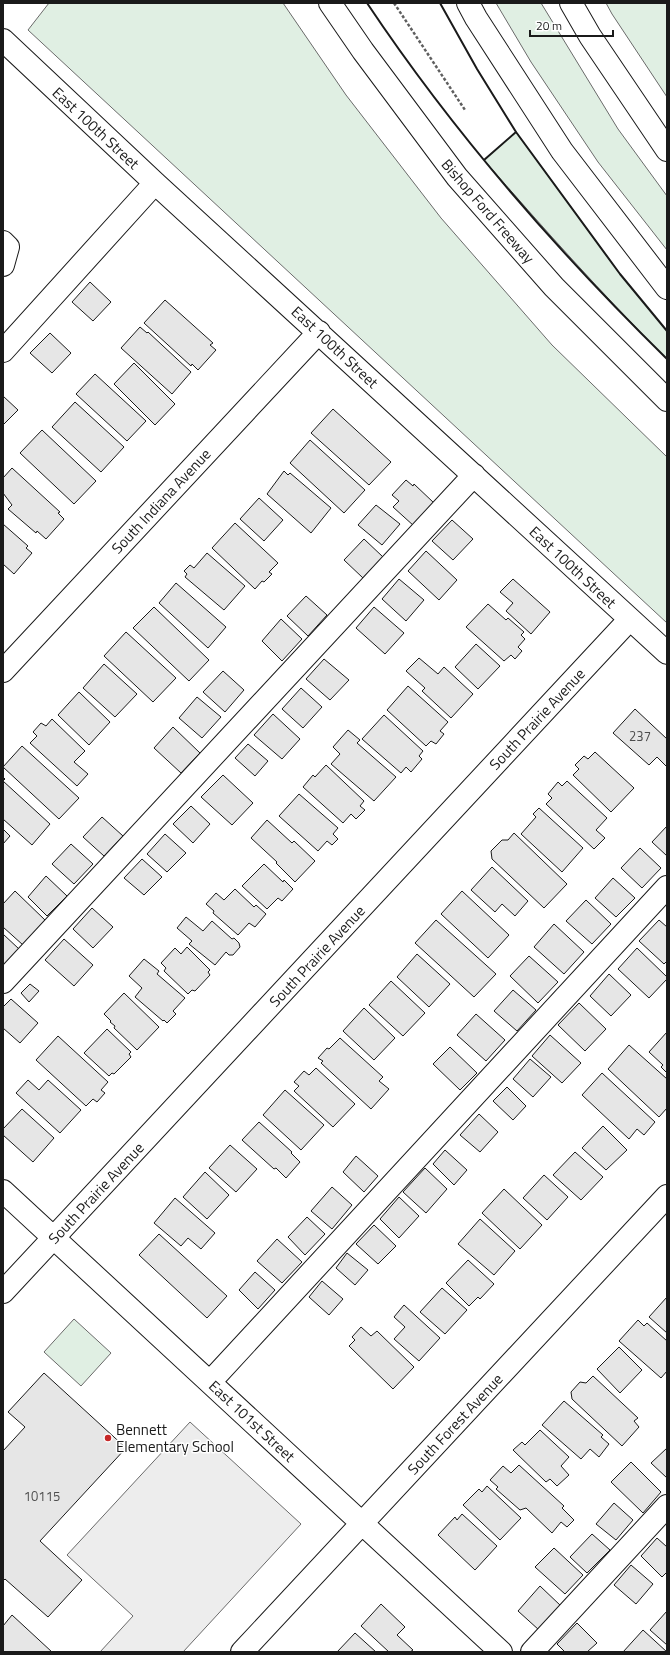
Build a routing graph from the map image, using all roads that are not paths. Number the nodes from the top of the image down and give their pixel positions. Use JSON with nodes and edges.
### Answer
{"nodes":[{"id":1,"x":330,"y":3,"type":"edge"},
{"id":2,"x":468,"y":3,"type":"edge"},
{"id":3,"x":571,"y":3,"type":"edge"},
{"id":4,"x":3,"y":40,"type":"edge"},
{"id":5,"x":667,"y":150,"type":"edge"},
{"id":6,"x":155,"y":183,"type":"junction"},
{"id":7,"x":3,"y":242,"type":"edge"},
{"id":8,"x":3,"y":265,"type":"edge"},
{"id":9,"x":667,"y":288,"type":"edge"},
{"id":10,"x":319,"y":332,"type":"junction"},
{"id":11,"x":3,"y":351,"type":"edge"},
{"id":12,"x":667,"y":400,"type":"edge"},
{"id":13,"x":474,"y":475,"type":"junction"},
{"id":14,"x":630,"y":619,"type":"junction"},
{"id":15,"x":667,"y":653,"type":"edge"},
{"id":16,"x":3,"y":671,"type":"edge"},
{"id":17,"x":667,"y":887,"type":"edge"},
{"id":18,"x":3,"y":982,"type":"edge"},
{"id":19,"x":3,"y":1191,"type":"edge"},
{"id":20,"x":667,"y":1196,"type":"edge"},
{"id":21,"x":53,"y":1238,"type":"junction"},
{"id":22,"x":3,"y":1292,"type":"edge"},
{"id":23,"x":210,"y":1382,"type":"junction"},
{"id":24,"x":667,"y":1506,"type":"edge"},
{"id":25,"x":362,"y":1524,"type":"junction"},
{"id":26,"x":242,"y":1652,"type":"edge"},
{"id":27,"x":501,"y":1652,"type":"edge"},
{"id":28,"x":532,"y":1652,"type":"edge"}],
"edges":[{"from":1,"to":12,"type":"main road","name":"Bishop Ford Freeway"},
{"from":2,"to":9,"type":"main road"},
{"from":3,"to":5,"type":"main road"},
{"from":4,"to":6,"type":"main road","name":"East 100th Street"},
{"from":6,"to":10,"type":"main road","name":"East 100th Street"},
{"from":6,"to":11,"type":"main road"},
{"from":7,"to":8,"type":"main road"},
{"from":10,"to":13,"type":"main road","name":"East 100th Street"},
{"from":10,"to":16,"type":"main road","name":"South Indiana Avenue"},
{"from":13,"to":14,"type":"main road","name":"East 100th Street"},
{"from":13,"to":18,"type":"main road"},
{"from":14,"to":15,"type":"main road","name":"East 100th Street"},
{"from":14,"to":21,"type":"main road","name":"South Prairie Avenue"},
{"from":17,"to":23,"type":"main road"},
{"from":19,"to":21,"type":"main road","name":"East 101st Street"},
{"from":20,"to":25,"type":"main road","name":"South Forest Avenue"},
{"from":21,"to":22,"type":"main road","name":"South Prairie Avenue"},
{"from":21,"to":23,"type":"main road","name":"East 101st Street"},
{"from":23,"to":25,"type":"main road","name":"East 101st Street"},
{"from":24,"to":28,"type":"main road"},
{"from":25,"to":26,"type":"main road","name":"South Forest Avenue"},
{"from":25,"to":27,"type":"main road","name":"East 101st Street"}]}
